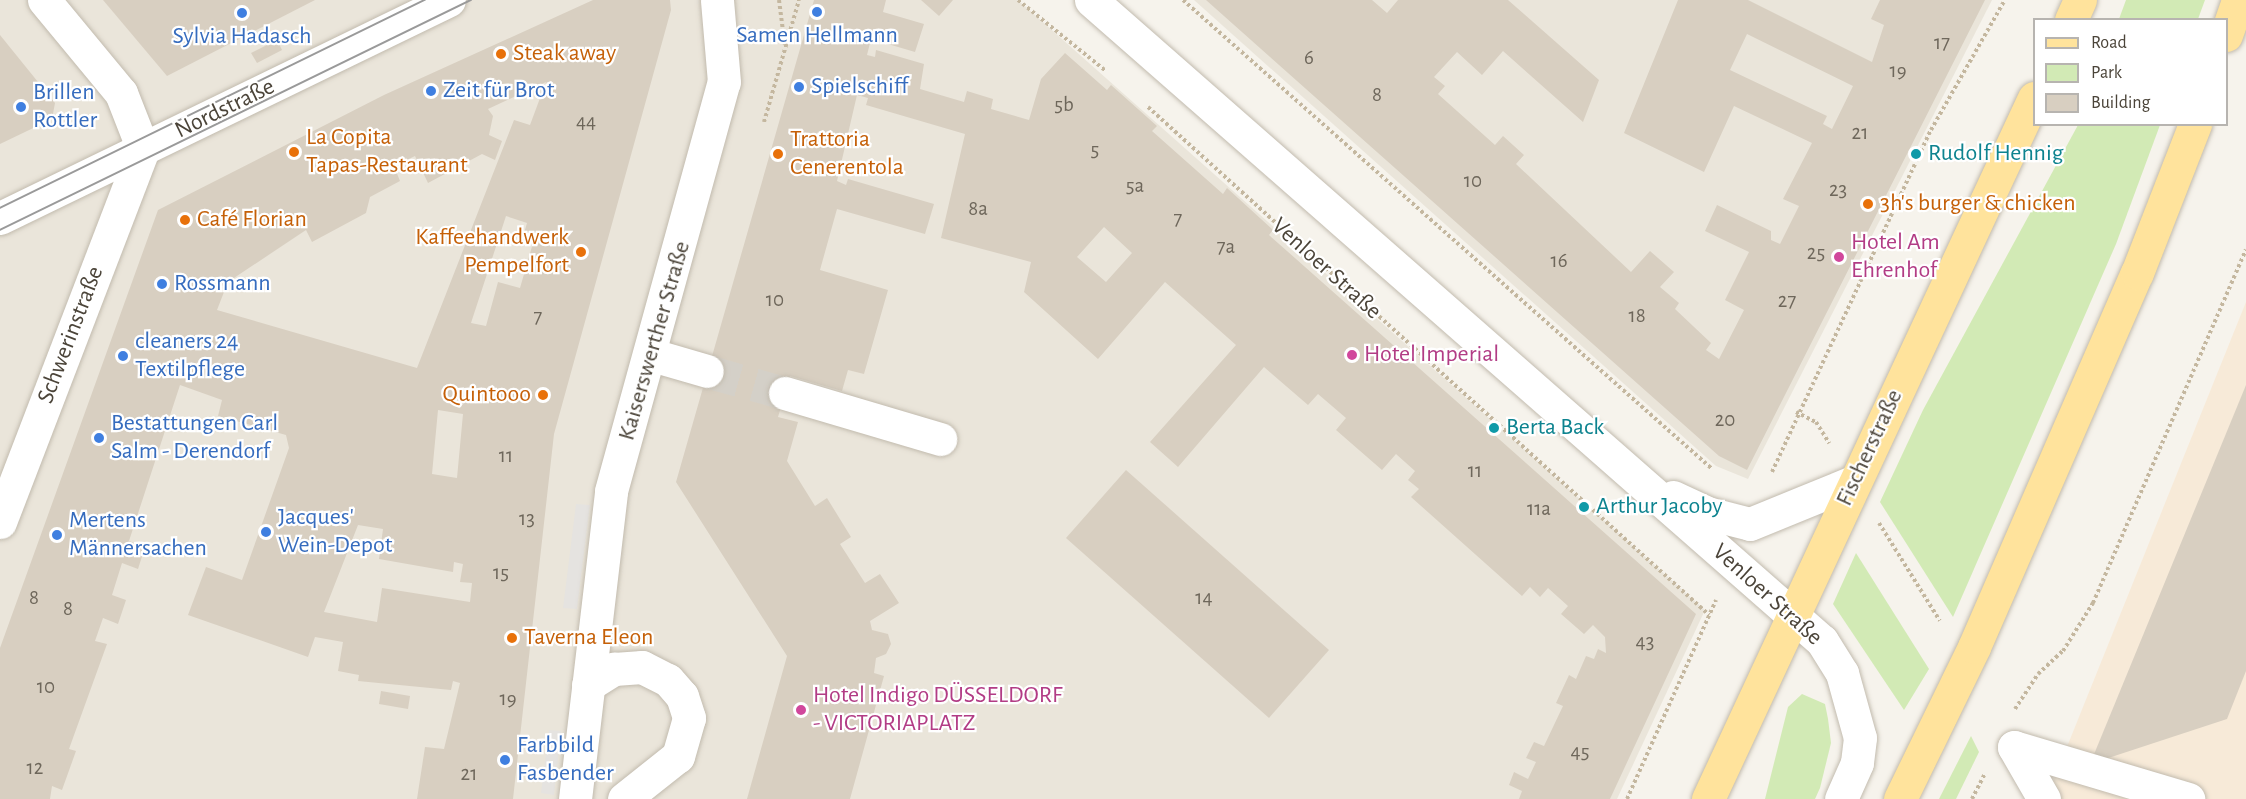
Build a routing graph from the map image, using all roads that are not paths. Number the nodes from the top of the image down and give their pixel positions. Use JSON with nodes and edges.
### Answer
{"nodes":[{"id":1,"x":44,"y":0,"type":"edge"},
{"id":2,"x":449,"y":0,"type":"edge"},
{"id":3,"x":717,"y":0,"type":"edge"},
{"id":4,"x":1090,"y":0,"type":"edge"},
{"id":5,"x":2080,"y":0,"type":"edge"},
{"id":6,"x":2238,"y":0,"type":"edge"},
{"id":7,"x":2073,"y":18,"type":"edge"},
{"id":8,"x":2228,"y":29,"type":"edge"},
{"id":9,"x":2033,"y":100,"type":"edge"},
{"id":10,"x":2194,"y":126,"type":"edge"},
{"id":11,"x":143,"y":149,"type":"junction"},
{"id":12,"x":0,"y":218,"type":"edge"},
{"id":13,"x":652,"y":355,"type":"junction"},
{"id":14,"x":708,"y":371,"type":"tunnel mouth"},
{"id":15,"x":785,"y":393,"type":"tunnel mouth"},
{"id":16,"x":940,"y":439,"type":"dead end"},
{"id":17,"x":1642,"y":482,"type":"junction"},
{"id":18,"x":1853,"y":482,"type":"junction"},
{"id":19,"x":0,"y":522,"type":"edge"},
{"id":20,"x":1794,"y":619,"type":"junction"},
{"id":21,"x":588,"y":685,"type":"junction"},
{"id":22,"x":575,"y":799,"type":"edge"},
{"id":23,"x":624,"y":799,"type":"edge"},
{"id":24,"x":1708,"y":799,"type":"edge"},
{"id":25,"x":1841,"y":799,"type":"edge"},
{"id":26,"x":1900,"y":799,"type":"edge"},
{"id":27,"x":2044,"y":799,"type":"edge"},
{"id":28,"x":2188,"y":799,"type":"edge"}],
"edges":[{"from":1,"to":11,"type":"street"},
{"from":2,"to":11,"type":"street","name":"Nordstraße"},
{"from":3,"to":13,"type":"street","name":"Kaiserswerther Straße"},
{"from":4,"to":17,"type":"street","name":"Venloer Straße"},
{"from":5,"to":7,"type":"main road"},
{"from":6,"to":8,"type":"main road"},
{"from":9,"to":18,"type":"main road","name":"Fischerstraße"},
{"from":10,"to":26,"type":"main road"},
{"from":11,"to":12,"type":"street","name":"Nordstraße"},
{"from":11,"to":19,"type":"street","name":"Schwerinstraße"},
{"from":13,"to":14,"type":"street"},
{"from":13,"to":21,"type":"street","name":"Kaiserswerther Straße"},
{"from":15,"to":16,"type":"street"},
{"from":17,"to":18,"type":"street","name":"Venloer Straße"},
{"from":17,"to":20,"type":"street","name":"Venloer Straße"},
{"from":18,"to":20,"type":"main road","name":"Fischerstraße"},
{"from":20,"to":24,"type":"main road","name":"Fischerstraße"},
{"from":20,"to":25,"type":"street","name":"Venloer Straße"},
{"from":21,"to":22,"type":"street","name":"Kaiserswerther Straße"},
{"from":21,"to":23,"type":"street"},
{"from":27,"to":28,"type":"street"}]}
